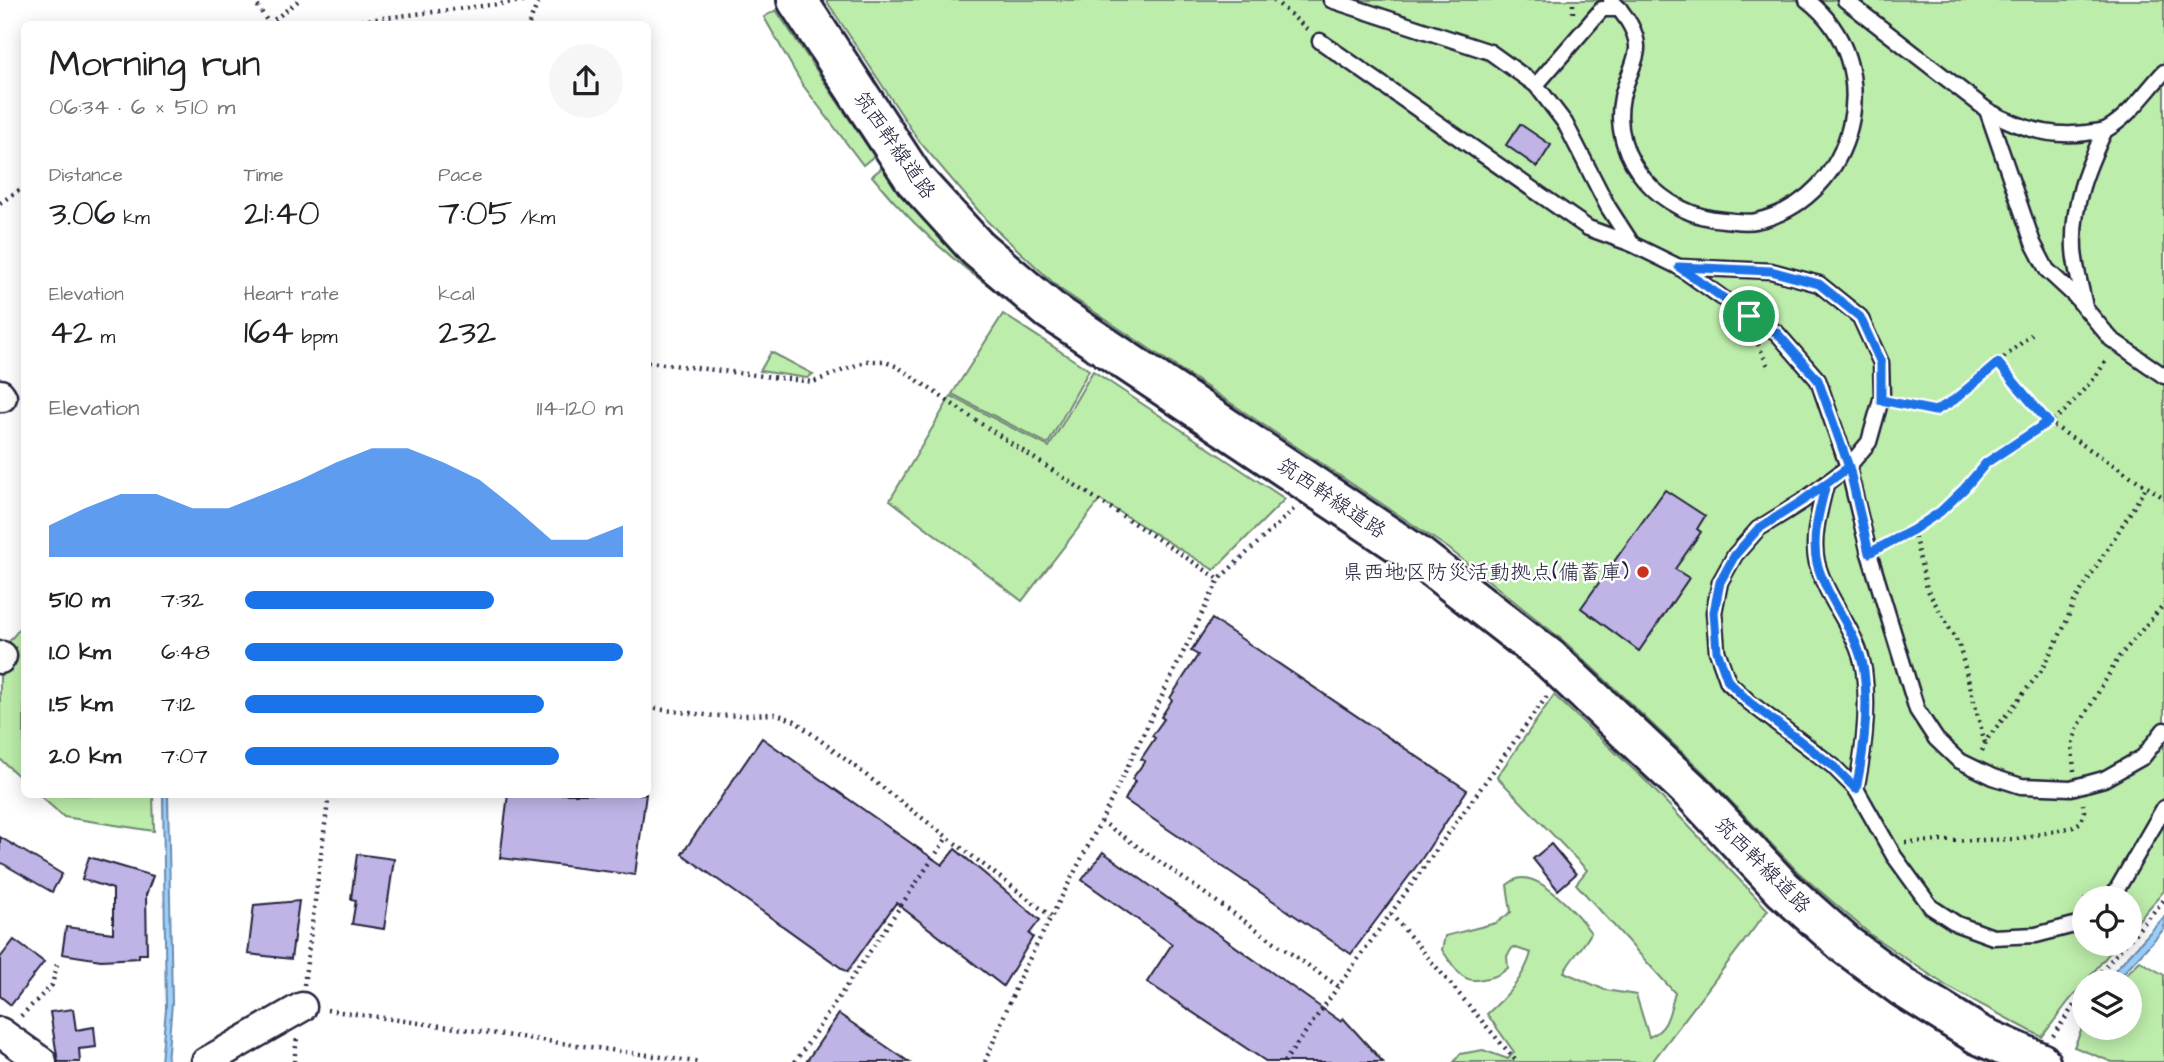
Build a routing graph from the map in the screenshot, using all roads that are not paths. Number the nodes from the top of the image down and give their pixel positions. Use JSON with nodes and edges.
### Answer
{"nodes":[{"id":1,"x":797,"y":0,"type":"edge"},
{"id":2,"x":1331,"y":0,"type":"edge"},
{"id":3,"x":1807,"y":0,"type":"edge"},
{"id":4,"x":1845,"y":0,"type":"edge"},
{"id":5,"x":1616,"y":5,"type":"edge"},
{"id":6,"x":1320,"y":41,"type":"road end"},
{"id":7,"x":2164,"y":72,"type":"edge"},
{"id":8,"x":1536,"y":85,"type":"junction"},
{"id":9,"x":1987,"y":110,"type":"junction"},
{"id":10,"x":2105,"y":131,"type":"junction"},
{"id":11,"x":1632,"y":244,"type":"junction"},
{"id":12,"x":1679,"y":267,"type":"junction"},
{"id":13,"x":2085,"y":308,"type":"junction"},
{"id":14,"x":2164,"y":376,"type":"edge"},
{"id":15,"x":1849,"y":467,"type":"junction"},
{"id":16,"x":1826,"y":484,"type":"junction"},
{"id":17,"x":2164,"y":730,"type":"edge"},
{"id":18,"x":1856,"y":789,"type":"junction"},
{"id":19,"x":2164,"y":808,"type":"edge"},
{"id":20,"x":2119,"y":886,"type":"edge"},
{"id":21,"x":2072,"y":926,"type":"edge"},
{"id":22,"x":302,"y":1007,"type":"road end"},
{"id":23,"x":1,"y":1033,"type":"edge"},
{"id":24,"x":41,"y":1062,"type":"edge"},
{"id":25,"x":206,"y":1062,"type":"edge"},
{"id":26,"x":2040,"y":1062,"type":"edge"}],
"edges":[{"from":1,"to":26,"type":"street","name":"筑西幹線道路"},
{"from":2,"to":8,"type":"lane"},
{"from":3,"to":5,"type":"lane"},
{"from":4,"to":9,"type":"lane"},
{"from":5,"to":8,"type":"lane"},
{"from":6,"to":11,"type":"lane"},
{"from":7,"to":10,"type":"lane"},
{"from":8,"to":11,"type":"lane"},
{"from":9,"to":10,"type":"lane"},
{"from":9,"to":13,"type":"lane"},
{"from":10,"to":13,"type":"lane"},
{"from":11,"to":12,"type":"lane"},
{"from":12,"to":15,"type":"lane"},
{"from":12,"to":15,"type":"lane"},
{"from":13,"to":14,"type":"lane"},
{"from":15,"to":16,"type":"lane"},
{"from":15,"to":17,"type":"lane"},
{"from":16,"to":18,"type":"lane"},
{"from":16,"to":18,"type":"lane"},
{"from":18,"to":21,"type":"lane"},
{"from":19,"to":20,"type":"lane"},
{"from":22,"to":25,"type":"street"},
{"from":23,"to":24,"type":"street"}]}
